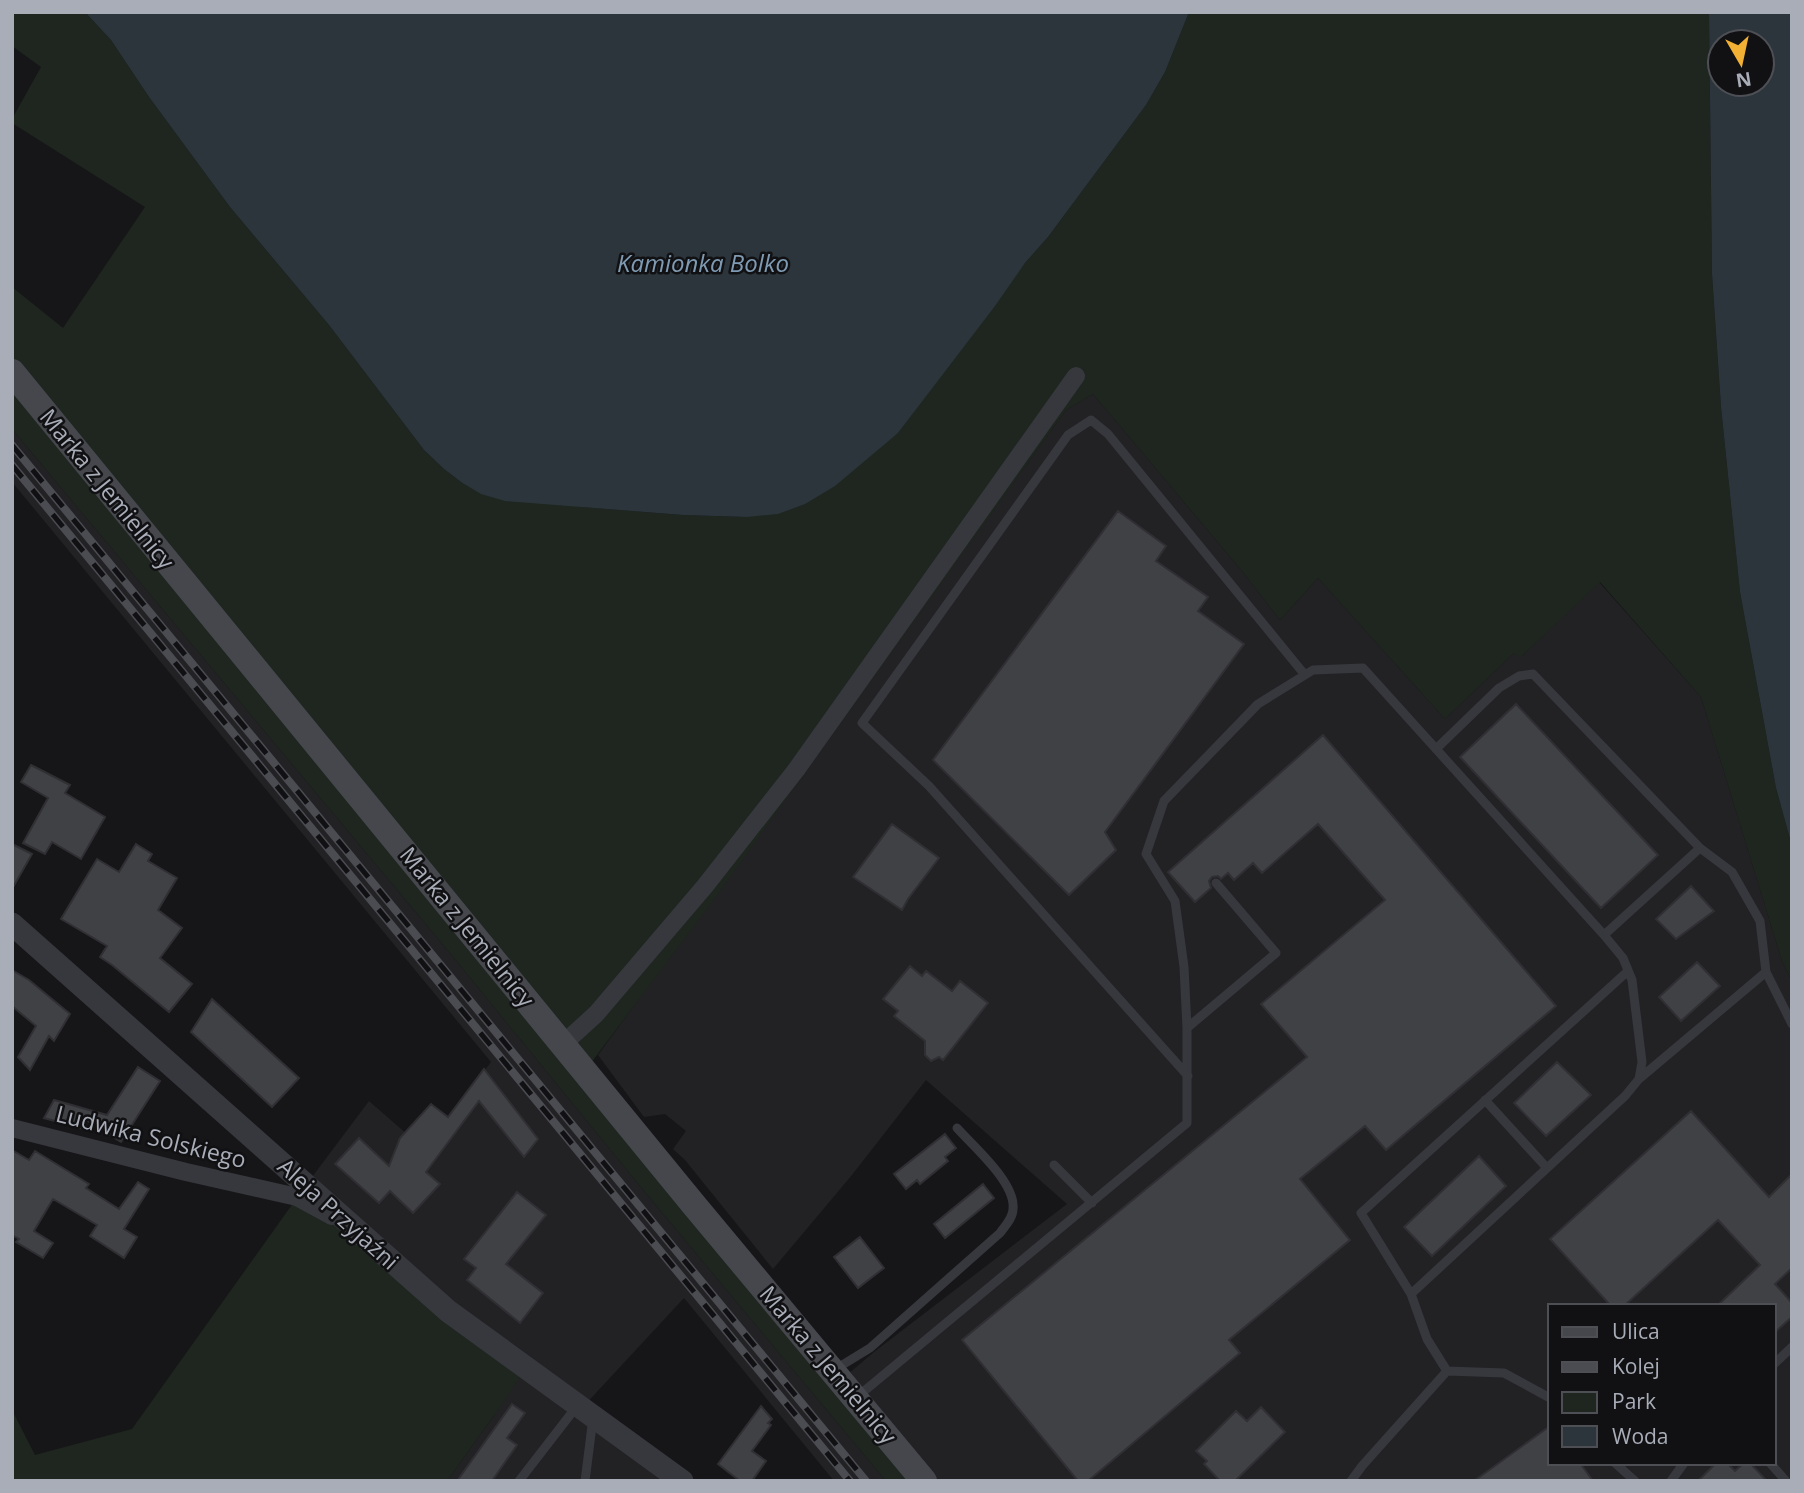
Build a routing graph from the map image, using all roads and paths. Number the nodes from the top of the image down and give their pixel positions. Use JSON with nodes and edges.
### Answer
{"nodes":[{"id":1,"x":12,"y":372,"type":"edge"},
{"id":2,"x":1076,"y":376,"type":"dead end"},
{"id":3,"x":1305,"y":675,"type":"junction"},
{"id":4,"x":1436,"y":749,"type":"junction"},
{"id":5,"x":1700,"y":848,"type":"junction"},
{"id":6,"x":1216,"y":883,"type":"dead end"},
{"id":7,"x":12,"y":924,"type":"edge"},
{"id":8,"x":1604,"y":935,"type":"junction"},
{"id":9,"x":1629,"y":971,"type":"junction"},
{"id":10,"x":1766,"y":972,"type":"junction"},
{"id":11,"x":1792,"y":1024,"type":"edge"},
{"id":12,"x":1188,"y":1028,"type":"junction"},
{"id":13,"x":563,"y":1044,"type":"junction"},
{"id":14,"x":1188,"y":1076,"type":"junction"},
{"id":15,"x":1639,"y":1079,"type":"junction"},
{"id":16,"x":1485,"y":1100,"type":"junction"},
{"id":17,"x":12,"y":1128,"type":"edge"},
{"id":18,"x":957,"y":1128,"type":"dead end"},
{"id":19,"x":1054,"y":1166,"type":"dead end"},
{"id":20,"x":1547,"y":1168,"type":"junction"},
{"id":21,"x":1092,"y":1203,"type":"junction"},
{"id":22,"x":355,"y":1228,"type":"junction"},
{"id":23,"x":1411,"y":1294,"type":"junction"},
{"id":24,"x":1792,"y":1347,"type":"edge"},
{"id":25,"x":1776,"y":1362,"type":"edge"},
{"id":26,"x":834,"y":1371,"type":"junction"},
{"id":27,"x":1447,"y":1371,"type":"junction"},
{"id":28,"x":1548,"y":1397,"type":"edge"},
{"id":29,"x":856,"y":1398,"type":"junction"},
{"id":30,"x":585,"y":1411,"type":"junction"},
{"id":31,"x":1617,"y":1465,"type":"edge"},
{"id":32,"x":1683,"y":1465,"type":"edge"},
{"id":33,"x":1772,"y":1465,"type":"edge"},
{"id":34,"x":519,"y":1481,"type":"edge"},
{"id":35,"x":585,"y":1481,"type":"edge"},
{"id":36,"x":682,"y":1481,"type":"edge"},
{"id":37,"x":924,"y":1481,"type":"edge"},
{"id":38,"x":1352,"y":1481,"type":"edge"},
{"id":39,"x":1635,"y":1481,"type":"edge"},
{"id":40,"x":1671,"y":1481,"type":"edge"},
{"id":41,"x":1786,"y":1481,"type":"edge"}],
"edges":[{"from":1,"to":13,"type":"main road","name":"Marka z Jemielnicy"},
{"from":2,"to":13,"type":"street"},
{"from":3,"to":4,"type":"lane"},
{"from":3,"to":12,"type":"lane"},
{"from":3,"to":14,"type":"lane"},
{"from":4,"to":5,"type":"lane"},
{"from":4,"to":8,"type":"lane"},
{"from":5,"to":8,"type":"lane"},
{"from":5,"to":10,"type":"lane"},
{"from":6,"to":12,"type":"lane"},
{"from":7,"to":22,"type":"street","name":"Aleja Przyjaźni"},
{"from":8,"to":9,"type":"lane"},
{"from":9,"to":15,"type":"lane"},
{"from":9,"to":16,"type":"lane"},
{"from":10,"to":11,"type":"lane"},
{"from":10,"to":15,"type":"lane"},
{"from":12,"to":14,"type":"lane"},
{"from":13,"to":26,"type":"main road","name":"Marka z Jemielnicy"},
{"from":14,"to":21,"type":"lane"},
{"from":15,"to":20,"type":"lane"},
{"from":16,"to":20,"type":"lane"},
{"from":16,"to":23,"type":"lane"},
{"from":17,"to":22,"type":"street","name":"Ludwika Solskiego"},
{"from":18,"to":26,"type":"lane"},
{"from":19,"to":21,"type":"lane"},
{"from":20,"to":23,"type":"lane"},
{"from":21,"to":29,"type":"lane"},
{"from":22,"to":30,"type":"street","name":"Aleja Przyjaźni"},
{"from":23,"to":27,"type":"lane"},
{"from":24,"to":25,"type":"lane"},
{"from":26,"to":29,"type":"main road","name":"Marka z Jemielnicy"},
{"from":27,"to":28,"type":"lane"},
{"from":27,"to":38,"type":"lane"},
{"from":29,"to":37,"type":"main road","name":"Marka z Jemielnicy"},
{"from":30,"to":34,"type":"lane"},
{"from":30,"to":35,"type":"lane"},
{"from":30,"to":36,"type":"street","name":"Aleja Przyjaźni"},
{"from":31,"to":39,"type":"lane"},
{"from":32,"to":40,"type":"lane"},
{"from":33,"to":41,"type":"lane"}]}
